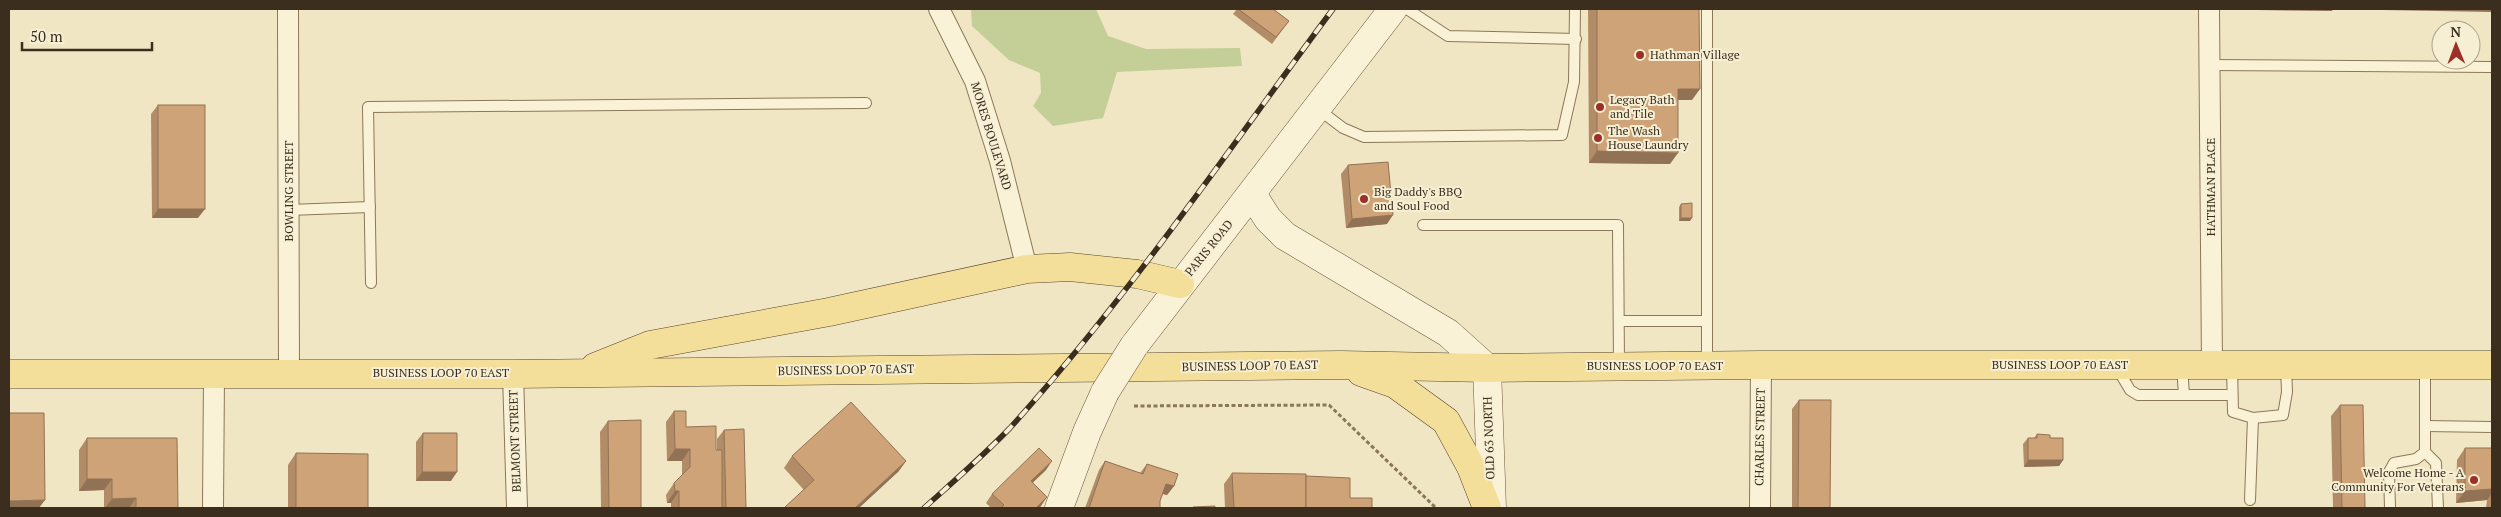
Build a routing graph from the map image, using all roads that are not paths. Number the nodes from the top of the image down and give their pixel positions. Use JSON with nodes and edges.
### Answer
{"nodes":[{"id":1,"x":288,"y":9,"type":"edge"},
{"id":2,"x":939,"y":9,"type":"edge"},
{"id":3,"x":1393,"y":9,"type":"edge"},
{"id":4,"x":1407,"y":9,"type":"edge"},
{"id":5,"x":1575,"y":9,"type":"edge"},
{"id":6,"x":1707,"y":9,"type":"edge"},
{"id":7,"x":2210,"y":9,"type":"edge"},
{"id":8,"x":1576,"y":39,"type":"junction"},
{"id":9,"x":2210,"y":65,"type":"junction"},
{"id":10,"x":2492,"y":67,"type":"edge"},
{"id":11,"x":866,"y":103,"type":"dead end"},
{"id":12,"x":1317,"y":108,"type":"junction"},
{"id":13,"x":1252,"y":194,"type":"junction"},
{"id":14,"x":370,"y":207,"type":"junction"},
{"id":15,"x":289,"y":210,"type":"junction"},
{"id":16,"x":1423,"y":225,"type":"dead end"},
{"id":17,"x":1028,"y":269,"type":"junction"},
{"id":18,"x":371,"y":283,"type":"dead end"},
{"id":19,"x":1180,"y":284,"type":"junction"},
{"id":20,"x":1620,"y":321,"type":"junction"},
{"id":21,"x":1707,"y":321,"type":"junction"},
{"id":22,"x":1341,"y":365,"type":"junction"},
{"id":23,"x":1761,"y":365,"type":"junction"},
{"id":24,"x":2115,"y":365,"type":"junction"},
{"id":25,"x":2182,"y":365,"type":"junction"},
{"id":26,"x":2222,"y":365,"type":"junction"},
{"id":27,"x":2286,"y":365,"type":"junction"},
{"id":28,"x":2425,"y":365,"type":"junction"},
{"id":29,"x":2492,"y":365,"type":"edge"},
{"id":30,"x":1619,"y":366,"type":"junction"},
{"id":31,"x":1707,"y":366,"type":"junction"},
{"id":32,"x":1487,"y":368,"type":"junction"},
{"id":33,"x":290,"y":372,"type":"junction"},
{"id":34,"x":579,"y":373,"type":"junction"},
{"id":35,"x":9,"y":374,"type":"edge"},
{"id":36,"x":214,"y":374,"type":"junction"},
{"id":37,"x":513,"y":374,"type":"junction"},
{"id":38,"x":2184,"y":395,"type":"junction"},
{"id":39,"x":2232,"y":395,"type":"junction"},
{"id":40,"x":2253,"y":418,"type":"junction"},
{"id":41,"x":2425,"y":426,"type":"junction"},
{"id":42,"x":2492,"y":427,"type":"edge"},
{"id":43,"x":2425,"y":452,"type":"junction"},
{"id":44,"x":2250,"y":500,"type":"dead end"},
{"id":45,"x":213,"y":508,"type":"edge"},
{"id":46,"x":517,"y":508,"type":"edge"},
{"id":47,"x":1059,"y":508,"type":"edge"},
{"id":48,"x":1487,"y":508,"type":"edge"},
{"id":49,"x":1492,"y":508,"type":"edge"},
{"id":50,"x":1760,"y":508,"type":"edge"},
{"id":51,"x":2390,"y":508,"type":"edge"},
{"id":52,"x":2438,"y":508,"type":"edge"}],
"edges":[{"from":1,"to":15,"type":"street","name":"BOWLING STREET"},
{"from":2,"to":17,"type":"street","name":"MORES BOULEVARD"},
{"from":3,"to":12,"type":"main road","name":"PARIS ROAD"},
{"from":4,"to":8,"type":"lane"},
{"from":5,"to":8,"type":"lane"},
{"from":6,"to":21,"type":"lane"},
{"from":7,"to":9,"type":"street","name":"HATHMAN PLACE"},
{"from":8,"to":12,"type":"lane"},
{"from":9,"to":10,"type":"lane"},
{"from":9,"to":26,"type":"street","name":"HATHMAN PLACE"},
{"from":11,"to":14,"type":"lane"},
{"from":12,"to":13,"type":"main road","name":"PARIS ROAD"},
{"from":13,"to":19,"type":"main road","name":"PARIS ROAD"},
{"from":13,"to":32,"type":"main road"},
{"from":14,"to":15,"type":"lane"},
{"from":14,"to":18,"type":"lane"},
{"from":15,"to":33,"type":"street","name":"BOWLING STREET"},
{"from":16,"to":20,"type":"lane"},
{"from":17,"to":19,"type":"main road"},
{"from":17,"to":34,"type":"main road"},
{"from":19,"to":47,"type":"main road","name":"PARIS ROAD","bridge":true},
{"from":20,"to":21,"type":"lane"},
{"from":20,"to":30,"type":"lane"},
{"from":21,"to":31,"type":"lane"},
{"from":22,"to":32,"type":"main road","name":"BUSINESS LOOP 70 EAST"},
{"from":22,"to":34,"type":"main road","name":"BUSINESS LOOP 70 EAST"},
{"from":22,"to":48,"type":"main road"},
{"from":23,"to":24,"type":"main road","name":"BUSINESS LOOP 70 EAST"},
{"from":23,"to":31,"type":"main road","name":"BUSINESS LOOP 70 EAST"},
{"from":23,"to":50,"type":"street","name":"CHARLES STREET"},
{"from":24,"to":25,"type":"main road","name":"BUSINESS LOOP 70 EAST"},
{"from":24,"to":38,"type":"lane"},
{"from":25,"to":26,"type":"main road","name":"BUSINESS LOOP 70 EAST"},
{"from":25,"to":38,"type":"lane"},
{"from":26,"to":27,"type":"main road","name":"BUSINESS LOOP 70 EAST"},
{"from":26,"to":39,"type":"lane"},
{"from":27,"to":28,"type":"main road","name":"BUSINESS LOOP 70 EAST"},
{"from":27,"to":40,"type":"lane"},
{"from":28,"to":29,"type":"main road","name":"BUSINESS LOOP 70 EAST"},
{"from":28,"to":41,"type":"lane"},
{"from":30,"to":31,"type":"main road","name":"BUSINESS LOOP 70 EAST"},
{"from":30,"to":32,"type":"main road","name":"BUSINESS LOOP 70 EAST"},
{"from":32,"to":49,"type":"main road","name":"OLD 63 NORTH"},
{"from":33,"to":36,"type":"main road","name":"BUSINESS LOOP 70 EAST"},
{"from":33,"to":37,"type":"main road","name":"BUSINESS LOOP 70 EAST"},
{"from":34,"to":37,"type":"main road","name":"BUSINESS LOOP 70 EAST"},
{"from":35,"to":36,"type":"main road","name":"BUSINESS LOOP 70 EAST"},
{"from":36,"to":45,"type":"street"},
{"from":37,"to":46,"type":"street","name":"BELMONT STREET"},
{"from":38,"to":39,"type":"lane"},
{"from":39,"to":40,"type":"lane"},
{"from":40,"to":44,"type":"lane"},
{"from":41,"to":42,"type":"lane"},
{"from":41,"to":43,"type":"lane"},
{"from":43,"to":51,"type":"lane"},
{"from":43,"to":52,"type":"lane"}]}
